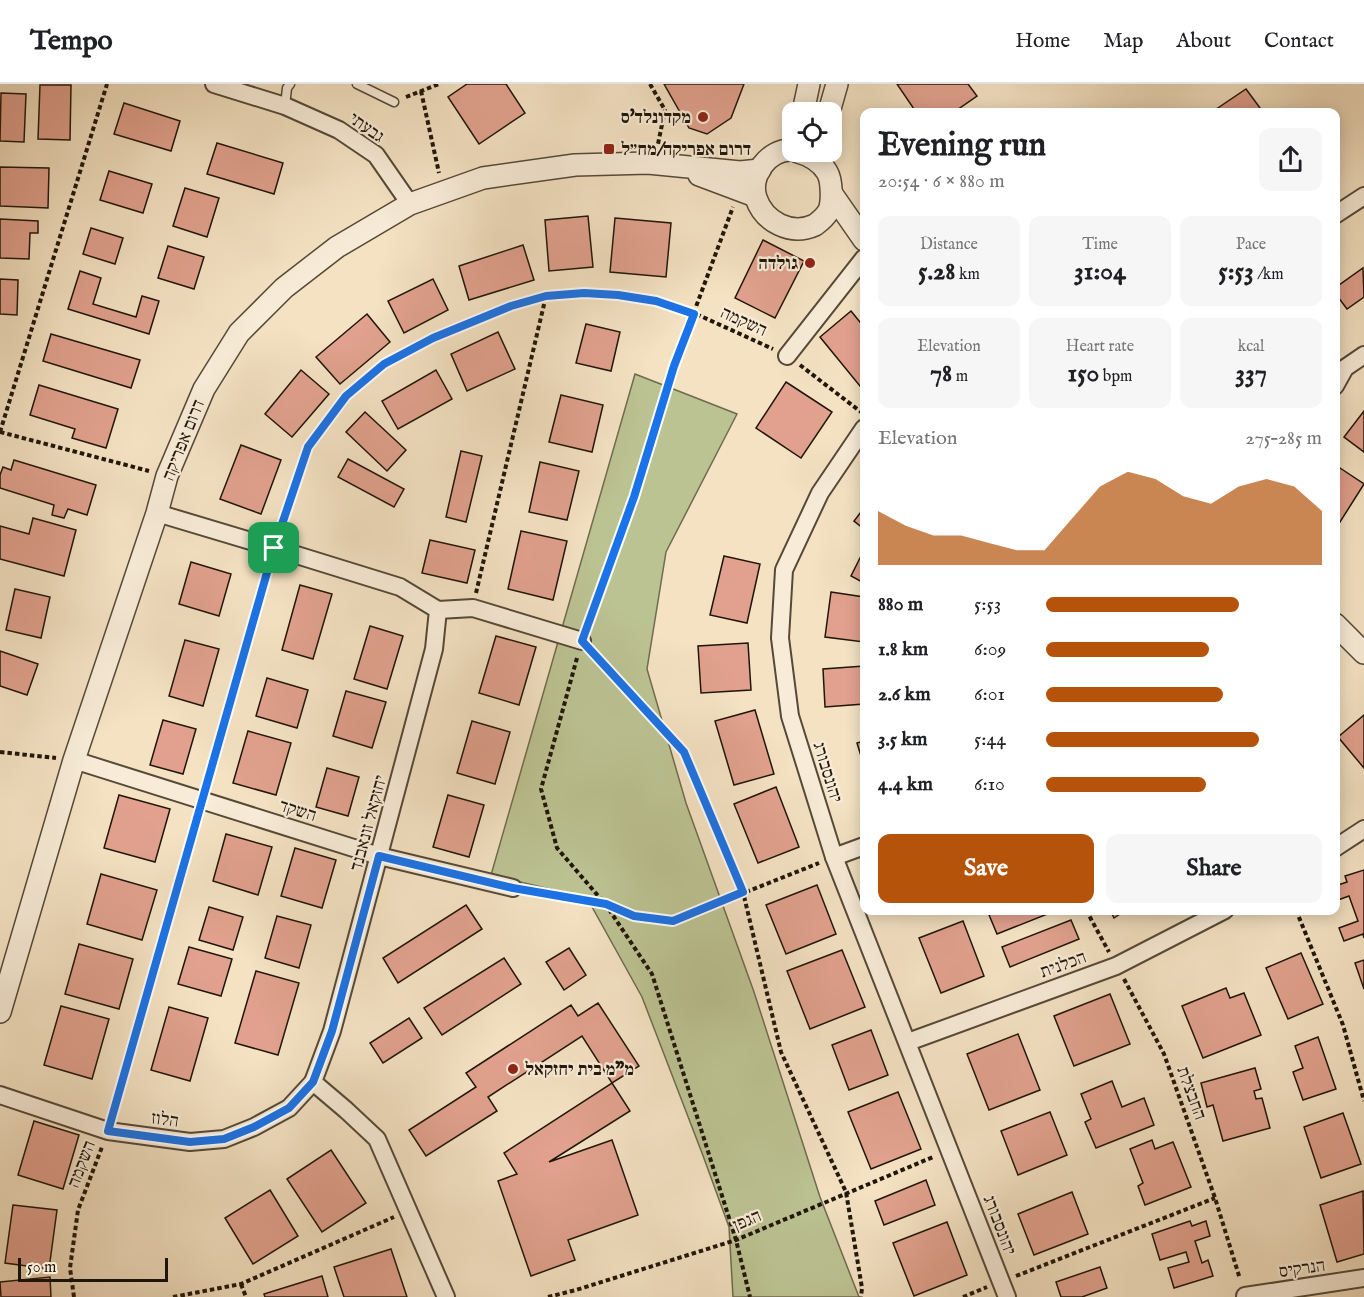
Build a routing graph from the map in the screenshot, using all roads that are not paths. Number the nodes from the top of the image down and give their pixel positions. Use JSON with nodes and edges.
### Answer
{"nodes":[{"id":1,"x":214,"y":84,"type":"edge"},
{"id":2,"x":290,"y":84,"type":"edge"},
{"id":3,"x":357,"y":84,"type":"edge"},
{"id":4,"x":809,"y":84,"type":"edge"},
{"id":5,"x":837,"y":84,"type":"edge"},
{"id":6,"x":394,"y":102,"type":"road end"},
{"id":7,"x":805,"y":102,"type":"edge"},
{"id":8,"x":832,"y":102,"type":"edge"},
{"id":9,"x":285,"y":106,"type":"junction"},
{"id":10,"x":782,"y":152,"type":"edge"},
{"id":11,"x":818,"y":162,"type":"edge"},
{"id":12,"x":670,"y":165,"type":"junction"},
{"id":13,"x":760,"y":170,"type":"junction"},
{"id":14,"x":832,"y":194,"type":"junction"},
{"id":15,"x":1364,"y":196,"type":"edge"},
{"id":16,"x":746,"y":197,"type":"junction"},
{"id":17,"x":410,"y":204,"type":"junction"},
{"id":18,"x":1340,"y":212,"type":"edge"},
{"id":19,"x":817,"y":224,"type":"junction"},
{"id":20,"x":860,"y":240,"type":"edge"},
{"id":21,"x":860,"y":244,"type":"edge"},
{"id":22,"x":860,"y":252,"type":"edge"},
{"id":23,"x":1364,"y":355,"type":"edge"},
{"id":24,"x":788,"y":356,"type":"road end"},
{"id":25,"x":1340,"y":377,"type":"edge"},
{"id":26,"x":860,"y":434,"type":"edge"},
{"id":27,"x":157,"y":513,"type":"junction"},
{"id":28,"x":438,"y":610,"type":"junction"},
{"id":29,"x":1340,"y":629,"type":"edge"},
{"id":30,"x":582,"y":641,"type":"road end"},
{"id":31,"x":1364,"y":653,"type":"edge"},
{"id":32,"x":74,"y":760,"type":"junction"},
{"id":33,"x":1364,"y":829,"type":"edge"},
{"id":34,"x":1340,"y":845,"type":"edge"},
{"id":35,"x":860,"y":847,"type":"edge"},
{"id":36,"x":379,"y":856,"type":"junction"},
{"id":37,"x":834,"y":857,"type":"junction"},
{"id":38,"x":513,"y":888,"type":"road end"},
{"id":39,"x":1215,"y":915,"type":"edge"},
{"id":40,"x":0,"y":1012,"type":"edge"},
{"id":41,"x":908,"y":1042,"type":"junction"},
{"id":42,"x":313,"y":1082,"type":"junction"},
{"id":43,"x":0,"y":1095,"type":"edge"},
{"id":44,"x":1364,"y":1278,"type":"edge"},
{"id":45,"x":1004,"y":1289,"type":"edge"},
{"id":46,"x":1245,"y":1296,"type":"edge"},
{"id":47,"x":446,"y":1297,"type":"edge"}],
"edges":[{"from":1,"to":9,"type":"street","name":"גבעתי"},
{"from":2,"to":9,"type":"lane"},
{"from":3,"to":6,"type":"lane"},
{"from":4,"to":7,"type":"street"},
{"from":5,"to":8,"type":"street"},
{"from":9,"to":17,"type":"street","name":"גבעתי"},
{"from":10,"to":13,"type":"street"},
{"from":11,"to":14,"type":"street"},
{"from":12,"to":13,"type":"street","name":"דרום אפריקה"},
{"from":12,"to":16,"type":"street","name":"דרום אפריקה"},
{"from":12,"to":17,"type":"street","name":"דרום אפריקה"},
{"from":13,"to":16,"type":"street"},
{"from":14,"to":19,"type":"street"},
{"from":14,"to":20,"type":"street"},
{"from":15,"to":18,"type":"street"},
{"from":16,"to":19,"type":"street"},
{"from":17,"to":27,"type":"street","name":"דרום אפריקה"},
{"from":19,"to":21,"type":"street"},
{"from":22,"to":24,"type":"street"},
{"from":23,"to":25,"type":"street"},
{"from":26,"to":37,"type":"street","name":"יהונסבורג"},
{"from":27,"to":28,"type":"street"},
{"from":27,"to":32,"type":"street","name":"דרום אפריקה"},
{"from":28,"to":30,"type":"street"},
{"from":28,"to":36,"type":"street","name":"יחזקאל זונאבנד"},
{"from":29,"to":31,"type":"street"},
{"from":32,"to":36,"type":"street","name":"השקד"},
{"from":32,"to":40,"type":"street","name":"דרום אפריקה"},
{"from":33,"to":34,"type":"street"},
{"from":35,"to":37,"type":"street"},
{"from":36,"to":38,"type":"street","name":"השקד"},
{"from":36,"to":42,"type":"street","name":"יחזקאל זונאבנד"},
{"from":37,"to":41,"type":"street","name":"יהונסבורג"},
{"from":39,"to":41,"type":"street","name":"הכלנית"},
{"from":41,"to":45,"type":"street","name":"יהונסבורג"},
{"from":42,"to":43,"type":"street","name":"הלוז"},
{"from":42,"to":47,"type":"street"},
{"from":44,"to":46,"type":"street","name":"הנרקיס"}]}
